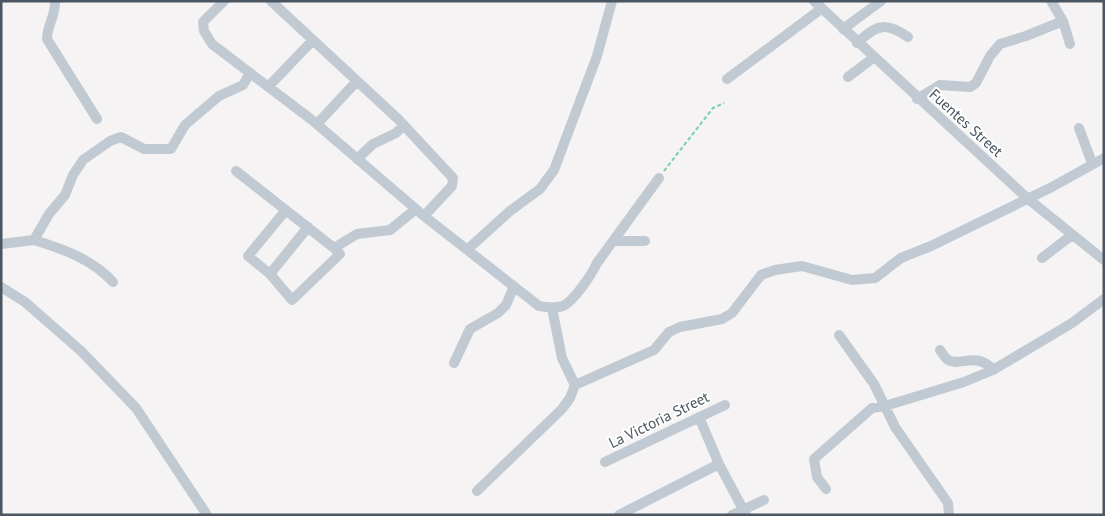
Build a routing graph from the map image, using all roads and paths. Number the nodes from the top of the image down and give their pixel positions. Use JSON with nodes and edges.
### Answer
{"nodes":[{"id":1,"x":55,"y":1,"type":"edge"},
{"id":2,"x":224,"y":1,"type":"edge"},
{"id":3,"x":271,"y":1,"type":"edge"},
{"id":4,"x":612,"y":1,"type":"edge"},
{"id":5,"x":881,"y":1,"type":"edge"},
{"id":6,"x":1051,"y":1,"type":"edge"},
{"id":7,"x":817,"y":5,"type":"edge"},
{"id":8,"x":1063,"y":21,"type":"junction"},
{"id":9,"x":843,"y":29,"type":"junction"},
{"id":10,"x":908,"y":37,"type":"dead end"},
{"id":11,"x":312,"y":41,"type":"junction"},
{"id":12,"x":857,"y":42,"type":"junction"},
{"id":13,"x":1070,"y":44,"type":"dead end"},
{"id":14,"x":873,"y":58,"type":"junction"},
{"id":15,"x":250,"y":73,"type":"junction"},
{"id":16,"x":848,"y":77,"type":"dead end"},
{"id":17,"x":726,"y":79,"type":"dead end"},
{"id":18,"x":357,"y":81,"type":"junction"},
{"id":19,"x":268,"y":86,"type":"junction"},
{"id":20,"x":917,"y":99,"type":"junction"},
{"id":21,"x":724,"y":103,"type":"dead end"},
{"id":22,"x":97,"y":119,"type":"dead end"},
{"id":23,"x":317,"y":124,"type":"junction"},
{"id":24,"x":404,"y":125,"type":"junction"},
{"id":25,"x":1079,"y":128,"type":"dead end"},
{"id":26,"x":1104,"y":158,"type":"edge"},
{"id":27,"x":357,"y":159,"type":"junction"},
{"id":28,"x":1092,"y":163,"type":"junction"},
{"id":29,"x":236,"y":171,"type":"dead end"},
{"id":30,"x":659,"y":178,"type":"joint"},
{"id":31,"x":1027,"y":198,"type":"junction"},
{"id":32,"x":286,"y":210,"type":"junction"},
{"id":33,"x":420,"y":212,"type":"junction"},
{"id":34,"x":308,"y":227,"type":"junction"},
{"id":35,"x":1072,"y":235,"type":"junction"},
{"id":36,"x":34,"y":240,"type":"junction"},
{"id":37,"x":615,"y":240,"type":"junction"},
{"id":38,"x":645,"y":241,"type":"dead end"},
{"id":39,"x":1,"y":244,"type":"edge"},
{"id":40,"x":334,"y":248,"type":"junction"},
{"id":41,"x":468,"y":249,"type":"junction"},
{"id":42,"x":1042,"y":258,"type":"dead end"},
{"id":43,"x":1104,"y":260,"type":"edge"},
{"id":44,"x":270,"y":274,"type":"junction"},
{"id":45,"x":113,"y":282,"type":"dead end"},
{"id":46,"x":514,"y":286,"type":"junction"},
{"id":47,"x":2,"y":289,"type":"edge"},
{"id":48,"x":1104,"y":299,"type":"edge"},
{"id":49,"x":552,"y":308,"type":"junction"},
{"id":50,"x":839,"y":335,"type":"dead end"},
{"id":51,"x":940,"y":350,"type":"dead end"},
{"id":52,"x":454,"y":363,"type":"dead end"},
{"id":53,"x":993,"y":370,"type":"junction"},
{"id":54,"x":575,"y":385,"type":"junction"},
{"id":55,"x":725,"y":405,"type":"dead end"},
{"id":56,"x":885,"y":406,"type":"junction"},
{"id":57,"x":698,"y":418,"type":"junction"},
{"id":58,"x":605,"y":462,"type":"dead end"},
{"id":59,"x":719,"y":464,"type":"junction"},
{"id":60,"x":826,"y":489,"type":"dead end"},
{"id":61,"x":478,"y":491,"type":"dead end"},
{"id":62,"x":764,"y":500,"type":"dead end"},
{"id":63,"x":744,"y":512,"type":"edge"},
{"id":64,"x":207,"y":515,"type":"edge"},
{"id":65,"x":619,"y":515,"type":"edge"},
{"id":66,"x":732,"y":515,"type":"edge"},
{"id":67,"x":949,"y":515,"type":"edge"}],
"edges":[{"from":1,"to":22,"type":"street"},
{"from":2,"to":15,"type":"street"},
{"from":3,"to":11,"type":"street"},
{"from":4,"to":41,"type":"street"},
{"from":5,"to":9,"type":"street"},
{"from":6,"to":8,"type":"street"},
{"from":7,"to":9,"type":"street","name":"Fuentes Street"},
{"from":7,"to":17,"type":"street"},
{"from":8,"to":13,"type":"street"},
{"from":8,"to":20,"type":"street"},
{"from":9,"to":12,"type":"street","name":"Fuentes Street"},
{"from":10,"to":12,"type":"street"},
{"from":11,"to":18,"type":"street"},
{"from":11,"to":19,"type":"street"},
{"from":12,"to":14,"type":"street","name":"Fuentes Street"},
{"from":14,"to":16,"type":"street"},
{"from":14,"to":20,"type":"street","name":"Fuentes Street"},
{"from":15,"to":19,"type":"street"},
{"from":15,"to":36,"type":"street"},
{"from":18,"to":23,"type":"street"},
{"from":18,"to":24,"type":"street"},
{"from":19,"to":23,"type":"street"},
{"from":20,"to":31,"type":"street","name":"Fuentes Street"},
{"from":21,"to":30,"type":"path"},
{"from":23,"to":27,"type":"street"},
{"from":24,"to":27,"type":"street"},
{"from":24,"to":33,"type":"street"},
{"from":25,"to":28,"type":"street"},
{"from":26,"to":28,"type":"street"},
{"from":27,"to":33,"type":"street"},
{"from":28,"to":31,"type":"street"},
{"from":29,"to":32,"type":"street"},
{"from":30,"to":37,"type":"street"},
{"from":31,"to":35,"type":"street","name":"Fuentes Street"},
{"from":31,"to":54,"type":"street"},
{"from":32,"to":34,"type":"street"},
{"from":32,"to":44,"type":"street"},
{"from":33,"to":40,"type":"street"},
{"from":33,"to":41,"type":"street"},
{"from":34,"to":40,"type":"street"},
{"from":34,"to":44,"type":"street"},
{"from":35,"to":42,"type":"street"},
{"from":35,"to":43,"type":"street","name":"Fuentes Street"},
{"from":36,"to":39,"type":"street"},
{"from":36,"to":45,"type":"street"},
{"from":37,"to":38,"type":"street"},
{"from":37,"to":49,"type":"street"},
{"from":40,"to":44,"type":"street"},
{"from":41,"to":46,"type":"street"},
{"from":46,"to":49,"type":"street"},
{"from":46,"to":52,"type":"street"},
{"from":47,"to":64,"type":"street"},
{"from":48,"to":53,"type":"street"},
{"from":49,"to":54,"type":"street"},
{"from":50,"to":56,"type":"street"},
{"from":51,"to":53,"type":"street"},
{"from":53,"to":56,"type":"street"},
{"from":54,"to":61,"type":"street"},
{"from":55,"to":57,"type":"street","name":"La Victoria Street"},
{"from":56,"to":60,"type":"street"},
{"from":56,"to":67,"type":"street"},
{"from":57,"to":58,"type":"street","name":"La Victoria Street"},
{"from":57,"to":59,"type":"street"},
{"from":59,"to":63,"type":"street"},
{"from":59,"to":65,"type":"street"},
{"from":62,"to":63,"type":"street"},
{"from":63,"to":66,"type":"street"}]}
